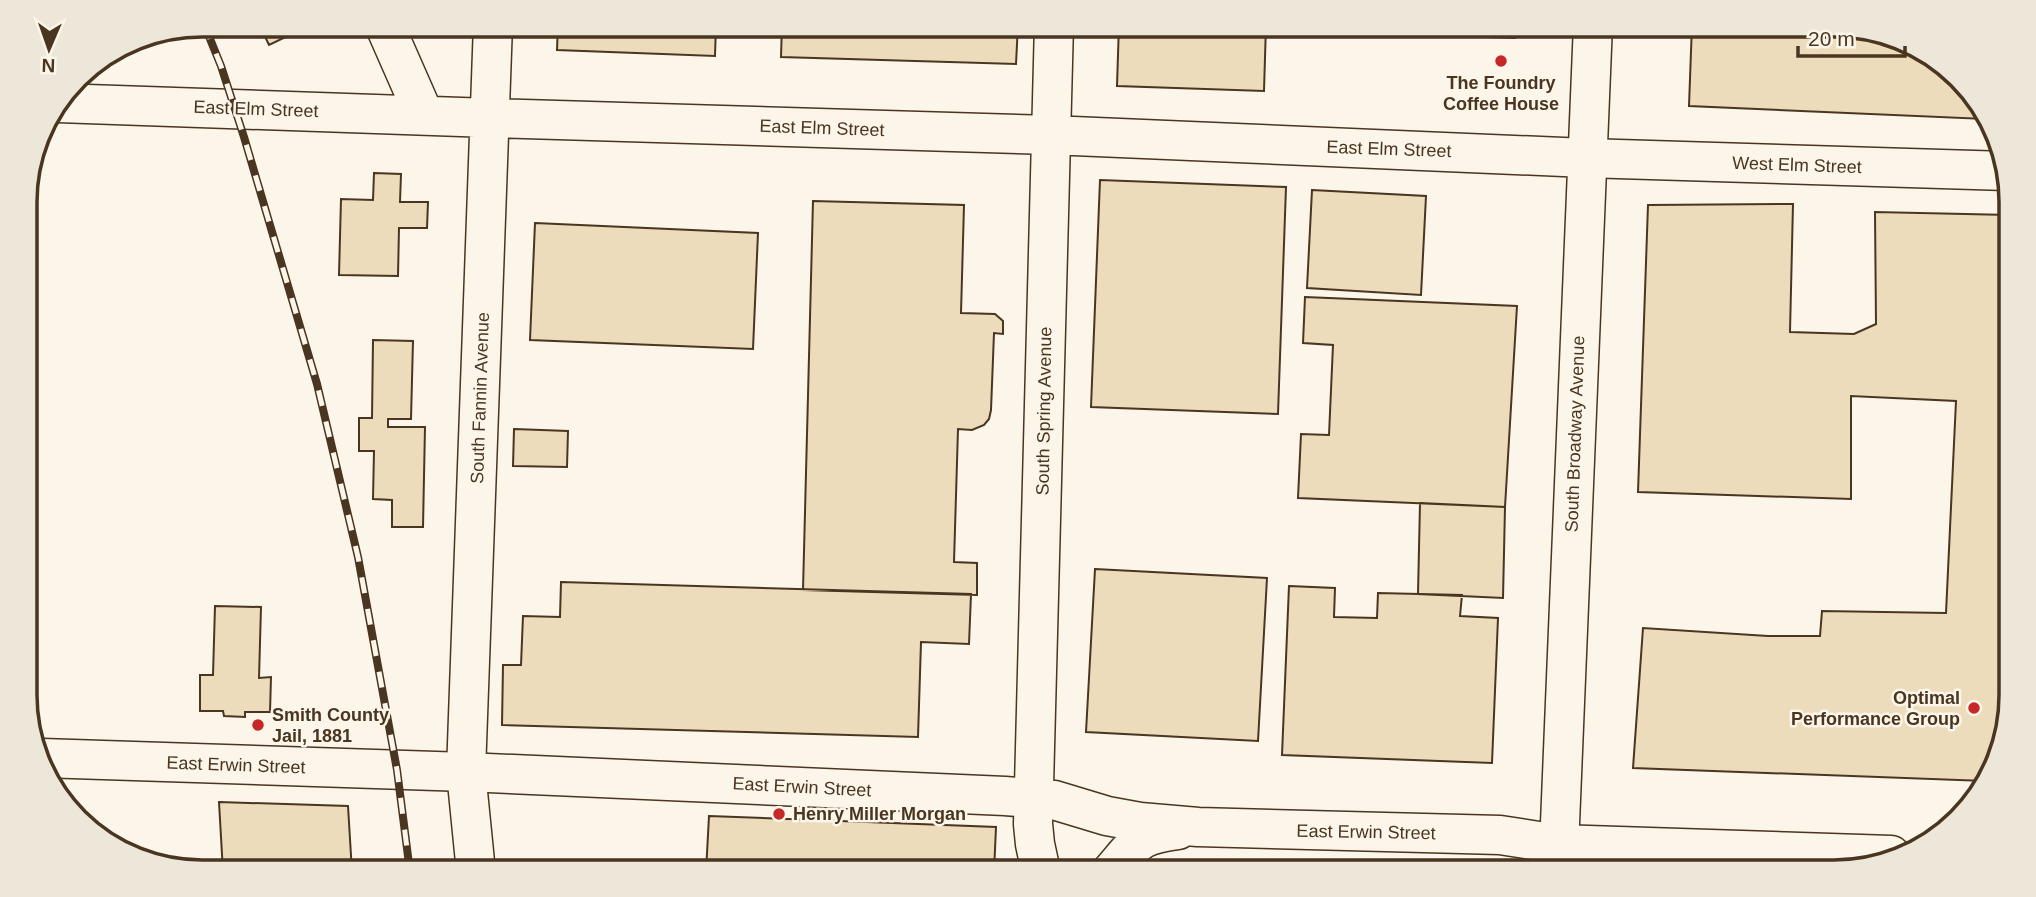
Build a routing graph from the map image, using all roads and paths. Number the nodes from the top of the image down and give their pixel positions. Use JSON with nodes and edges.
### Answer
{"nodes":[{"id":1,"x":390,"y":37,"type":"edge"},
{"id":2,"x":493,"y":37,"type":"edge"},
{"id":3,"x":1054,"y":37,"type":"edge"},
{"id":4,"x":1592,"y":37,"type":"edge"},
{"id":5,"x":69,"y":103,"type":"edge"},
{"id":6,"x":424,"y":115,"type":"junction"},
{"id":7,"x":489,"y":118,"type":"junction"},
{"id":8,"x":1050,"y":135,"type":"junction"},
{"id":9,"x":1586,"y":158,"type":"junction"},
{"id":10,"x":1996,"y":171,"type":"edge"},
{"id":11,"x":49,"y":758,"type":"edge"},
{"id":12,"x":466,"y":772,"type":"junction"},
{"id":13,"x":1034,"y":798,"type":"junction"},
{"id":14,"x":1198,"y":827,"type":"junction"},
{"id":15,"x":1871,"y":856,"type":"edge"},
{"id":16,"x":1558,"y":858,"type":"edge"},
{"id":17,"x":475,"y":860,"type":"edge"},
{"id":18,"x":1038,"y":860,"type":"edge"},
{"id":19,"x":1121,"y":860,"type":"edge"}],
"edges":[{"from":1,"to":6,"type":"street"},
{"from":2,"to":7,"type":"street","name":"South Fannin Avenue"},
{"from":3,"to":8,"type":"street","name":"South Spring Avenue"},
{"from":4,"to":9,"type":"street","name":"South Broadway Avenue"},
{"from":5,"to":6,"type":"street","name":"East Elm Street"},
{"from":6,"to":7,"type":"street","name":"East Elm Street"},
{"from":7,"to":8,"type":"street","name":"East Elm Street"},
{"from":7,"to":12,"type":"street","name":"South Fannin Avenue"},
{"from":8,"to":9,"type":"street","name":"East Elm Street"},
{"from":8,"to":13,"type":"street","name":"South Spring Avenue"},
{"from":9,"to":10,"type":"street","name":"West Elm Street"},
{"from":9,"to":16,"type":"street","name":"South Broadway Avenue"},
{"from":11,"to":12,"type":"street","name":"East Erwin Street"},
{"from":12,"to":13,"type":"street","name":"East Erwin Street"},
{"from":12,"to":17,"type":"street","name":"South Fannin Avenue"},
{"from":13,"to":14,"type":"street","name":"East Erwin Street"},
{"from":13,"to":18,"type":"street","name":"South Spring Avenue"},
{"from":14,"to":16,"type":"street","name":"East Erwin Street"},
{"from":14,"to":19,"type":"street"},
{"from":15,"to":16,"type":"street","name":"East Erwin Street"}]}
